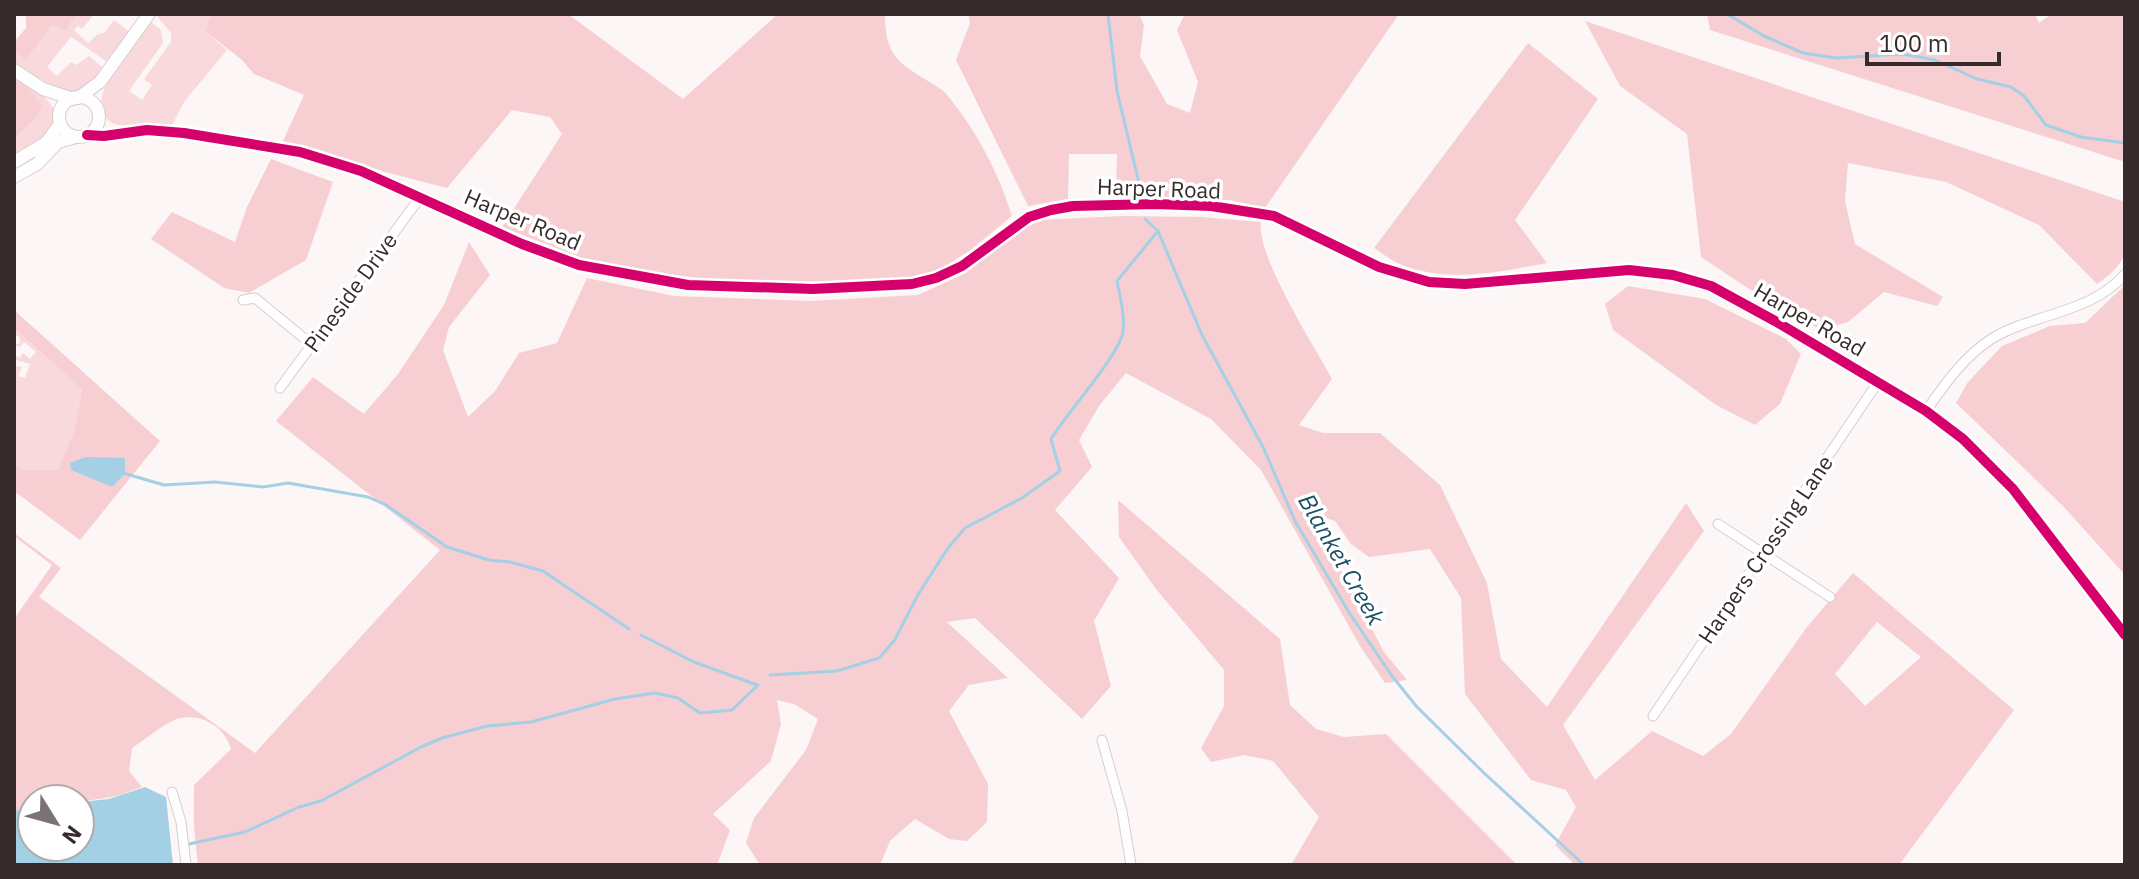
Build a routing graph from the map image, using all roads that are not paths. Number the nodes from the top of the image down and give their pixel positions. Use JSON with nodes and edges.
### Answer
{"nodes":[{"id":1,"x":149,"y":14,"type":"edge"},
{"id":2,"x":14,"y":70,"type":"edge"},
{"id":3,"x":100,"y":82,"type":"junction"},
{"id":4,"x":43,"y":89,"type":"junction"},
{"id":5,"x":76,"y":98,"type":"junction"},
{"id":6,"x":98,"y":114,"type":"junction"},
{"id":7,"x":60,"y":117,"type":"junction"},
{"id":8,"x":123,"y":132,"type":"junction"},
{"id":9,"x":81,"y":136,"type":"junction"},
{"id":10,"x":14,"y":162,"type":"edge"},
{"id":11,"x":14,"y":177,"type":"edge"},
{"id":12,"x":421,"y":196,"type":"junction"},
{"id":13,"x":2125,"y":274,"type":"edge"},
{"id":14,"x":243,"y":300,"type":"dead end"},
{"id":15,"x":311,"y":344,"type":"junction"},
{"id":16,"x":1878,"y":382,"type":"junction"},
{"id":17,"x":280,"y":388,"type":"dead end"},
{"id":18,"x":1926,"y":411,"type":"junction"},
{"id":19,"x":1718,"y":524,"type":"dead end"},
{"id":20,"x":1762,"y":553,"type":"junction"},
{"id":21,"x":1830,"y":597,"type":"dead end"},
{"id":22,"x":2125,"y":635,"type":"edge"},
{"id":23,"x":1653,"y":716,"type":"dead end"},
{"id":24,"x":1102,"y":740,"type":"dead end"},
{"id":25,"x":172,"y":792,"type":"dead end"},
{"id":26,"x":186,"y":865,"type":"edge"},
{"id":27,"x":1131,"y":865,"type":"edge"}],
"edges":[{"from":1,"to":3,"type":"street"},
{"from":2,"to":4,"type":"street"},
{"from":3,"to":5,"type":"street"},
{"from":3,"to":6,"type":"street"},
{"from":4,"to":5,"type":"street"},
{"from":4,"to":7,"type":"street"},
{"from":5,"to":6,"type":"street"},
{"from":5,"to":7,"type":"street"},
{"from":6,"to":8,"type":"street"},
{"from":6,"to":9,"type":"street"},
{"from":7,"to":9,"type":"street"},
{"from":7,"to":10,"type":"street"},
{"from":8,"to":9,"type":"street","name":"Harper Road"},
{"from":8,"to":12,"type":"street","name":"Harper Road"},
{"from":9,"to":11,"type":"street"},
{"from":12,"to":15,"type":"street","name":"Pineside Drive"},
{"from":12,"to":16,"type":"street","name":"Harper Road"},
{"from":13,"to":18,"type":"street"},
{"from":14,"to":15,"type":"street"},
{"from":15,"to":17,"type":"street","name":"Pineside Drive"},
{"from":16,"to":18,"type":"street","name":"Harper Road"},
{"from":16,"to":20,"type":"street","name":"Harpers Crossing Lane"},
{"from":18,"to":22,"type":"street","name":"Harper Road"},
{"from":19,"to":20,"type":"street"},
{"from":20,"to":21,"type":"street"},
{"from":20,"to":23,"type":"street","name":"Harpers Crossing Lane"},
{"from":24,"to":27,"type":"street"},
{"from":25,"to":26,"type":"street"}]}
